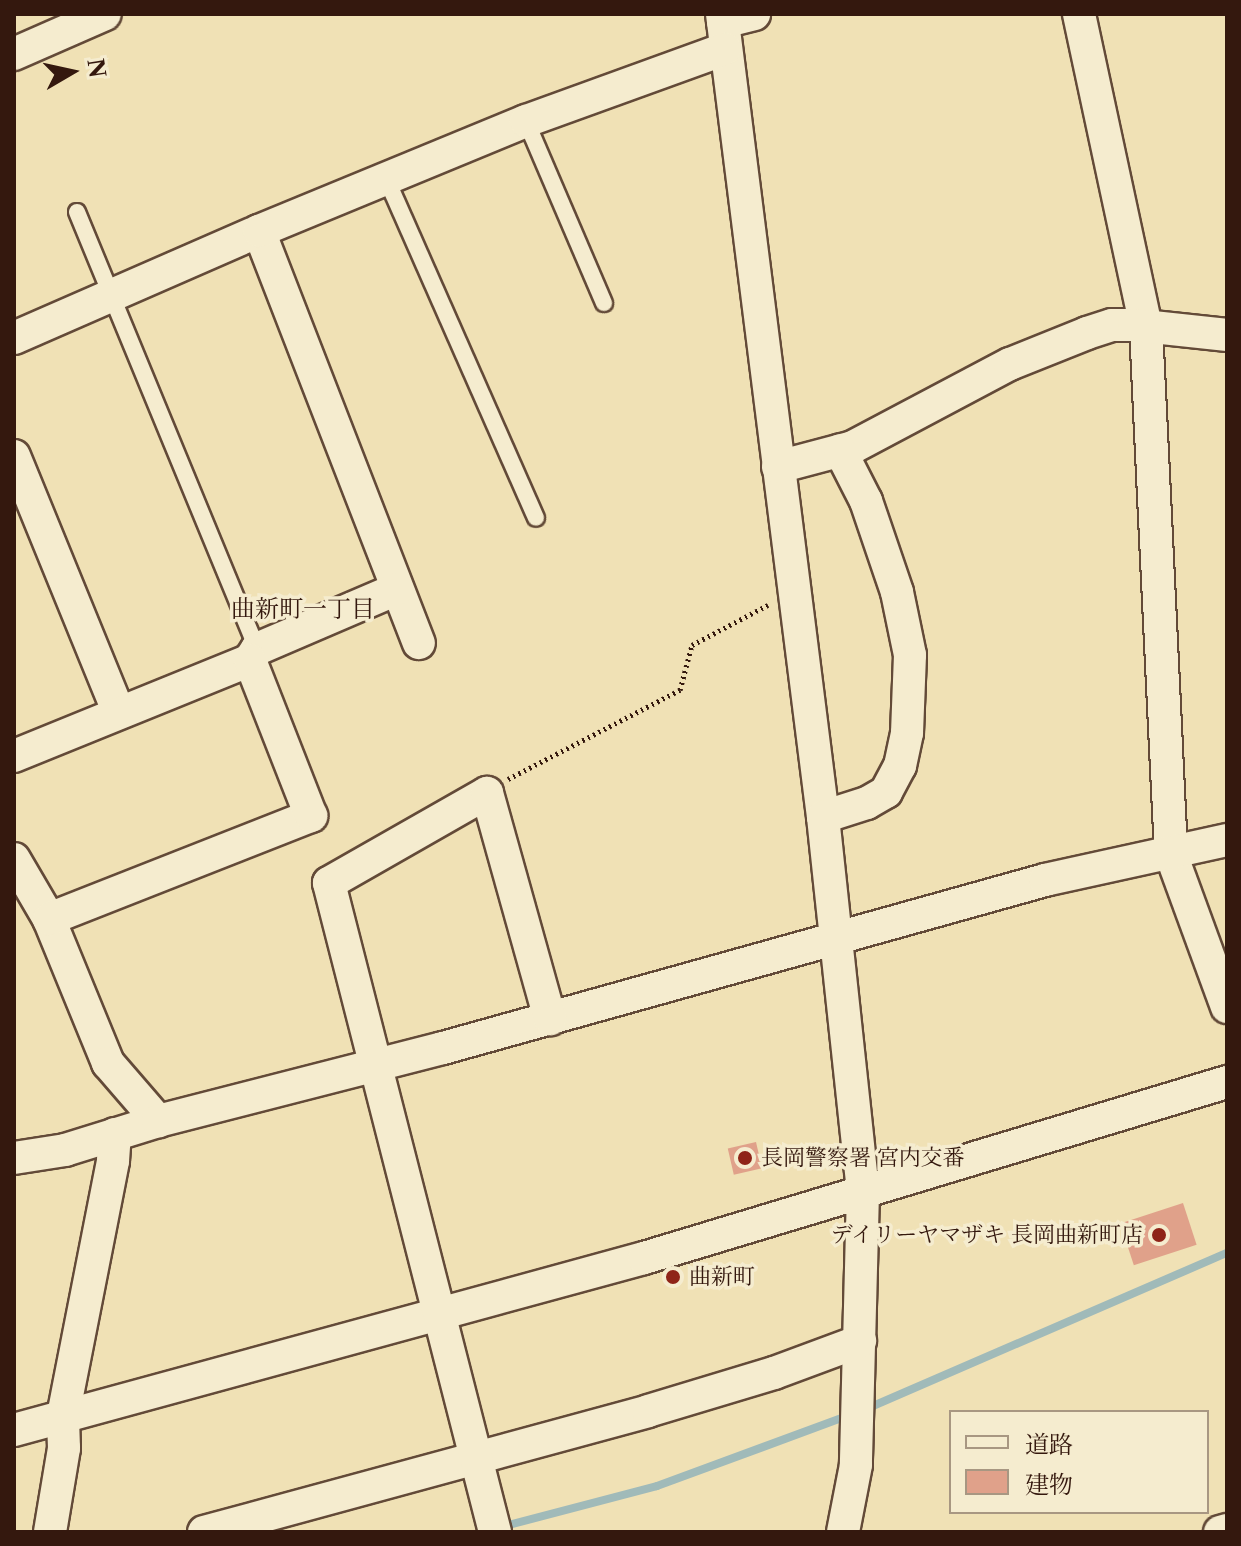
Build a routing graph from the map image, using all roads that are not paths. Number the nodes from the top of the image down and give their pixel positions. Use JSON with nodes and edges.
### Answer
{"nodes":[{"id":1,"x":105,"y":14,"type":"edge"},
{"id":2,"x":754,"y":14,"type":"edge"},
{"id":3,"x":1079,"y":14,"type":"edge"},
{"id":4,"x":723,"y":28,"type":"edge"},
{"id":5,"x":14,"y":54,"type":"edge"},
{"id":6,"x":526,"y":121,"type":"junction"},
{"id":7,"x":387,"y":180,"type":"junction"},
{"id":8,"x":77,"y":212,"type":"dead end"},
{"id":9,"x":259,"y":231,"type":"junction"},
{"id":10,"x":112,"y":296,"type":"junction"},
{"id":11,"x":604,"y":303,"type":"dead end"},
{"id":12,"x":1146,"y":327,"type":"junction"},
{"id":13,"x":1227,"y":335,"type":"edge"},
{"id":14,"x":14,"y":338,"type":"edge"},
{"id":15,"x":840,"y":450,"type":"junction"},
{"id":16,"x":14,"y":456,"type":"edge"},
{"id":17,"x":778,"y":467,"type":"junction"},
{"id":18,"x":536,"y":518,"type":"dead end"},
{"id":19,"x":397,"y":589,"type":"junction"},
{"id":20,"x":419,"y":643,"type":"dead end"},
{"id":21,"x":253,"y":654,"type":"junction"},
{"id":22,"x":118,"y":711,"type":"junction"},
{"id":23,"x":14,"y":756,"type":"edge"},
{"id":24,"x":823,"y":817,"type":"junction"},
{"id":25,"x":1227,"y":840,"type":"edge"},
{"id":26,"x":1171,"y":854,"type":"junction"},
{"id":27,"x":18,"y":877,"type":"edge"},
{"id":28,"x":49,"y":919,"type":"junction"},
{"id":29,"x":837,"y":937,"type":"junction"},
{"id":30,"x":1227,"y":1007,"type":"edge"},
{"id":31,"x":550,"y":1019,"type":"junction"},
{"id":32,"x":376,"y":1064,"type":"junction"},
{"id":33,"x":1227,"y":1082,"type":"edge"},
{"id":34,"x":158,"y":1121,"type":"junction"},
{"id":35,"x":115,"y":1134,"type":"junction"},
{"id":36,"x":14,"y":1158,"type":"edge"},
{"id":37,"x":863,"y":1192,"type":"junction"},
{"id":38,"x":439,"y":1313,"type":"junction"},
{"id":39,"x":860,"y":1341,"type":"junction"},
{"id":40,"x":63,"y":1416,"type":"junction"},
{"id":41,"x":14,"y":1430,"type":"edge"},
{"id":42,"x":476,"y":1460,"type":"junction"},
{"id":43,"x":1227,"y":1530,"type":"edge"},
{"id":44,"x":50,"y":1532,"type":"edge"},
{"id":45,"x":204,"y":1532,"type":"edge"},
{"id":46,"x":495,"y":1532,"type":"edge"},
{"id":47,"x":843,"y":1532,"type":"edge"},
{"id":48,"x":1220,"y":1532,"type":"edge"}],
"edges":[{"from":1,"to":5,"type":"street"},
{"from":2,"to":4,"type":"street"},
{"from":3,"to":12,"type":"street"},
{"from":4,"to":6,"type":"street"},
{"from":4,"to":17,"type":"street"},
{"from":6,"to":7,"type":"street"},
{"from":6,"to":11,"type":"lane"},
{"from":7,"to":9,"type":"street"},
{"from":7,"to":18,"type":"lane"},
{"from":8,"to":10,"type":"lane"},
{"from":9,"to":10,"type":"street"},
{"from":9,"to":19,"type":"street"},
{"from":10,"to":14,"type":"street"},
{"from":10,"to":21,"type":"lane"},
{"from":12,"to":13,"type":"street"},
{"from":12,"to":15,"type":"street"},
{"from":12,"to":26,"type":"street"},
{"from":15,"to":17,"type":"street"},
{"from":15,"to":24,"type":"street"},
{"from":16,"to":22,"type":"street"},
{"from":17,"to":24,"type":"street"},
{"from":19,"to":20,"type":"street"},
{"from":19,"to":21,"type":"street"},
{"from":21,"to":22,"type":"street"},
{"from":21,"to":28,"type":"street"},
{"from":22,"to":23,"type":"street"},
{"from":24,"to":29,"type":"street"},
{"from":25,"to":26,"type":"street"},
{"from":26,"to":29,"type":"street"},
{"from":26,"to":30,"type":"street"},
{"from":27,"to":28,"type":"street"},
{"from":28,"to":34,"type":"street"},
{"from":29,"to":31,"type":"street"},
{"from":29,"to":37,"type":"street"},
{"from":31,"to":32,"type":"street"},
{"from":31,"to":32,"type":"street"},
{"from":32,"to":34,"type":"street"},
{"from":32,"to":38,"type":"street"},
{"from":33,"to":37,"type":"street"},
{"from":34,"to":35,"type":"street"},
{"from":35,"to":36,"type":"street"},
{"from":35,"to":40,"type":"street"},
{"from":37,"to":38,"type":"street"},
{"from":37,"to":39,"type":"street"},
{"from":38,"to":40,"type":"street"},
{"from":38,"to":42,"type":"street"},
{"from":39,"to":42,"type":"street"},
{"from":39,"to":47,"type":"street"},
{"from":40,"to":41,"type":"street"},
{"from":40,"to":44,"type":"street"},
{"from":42,"to":45,"type":"street"},
{"from":42,"to":46,"type":"street"},
{"from":43,"to":48,"type":"street"}]}
